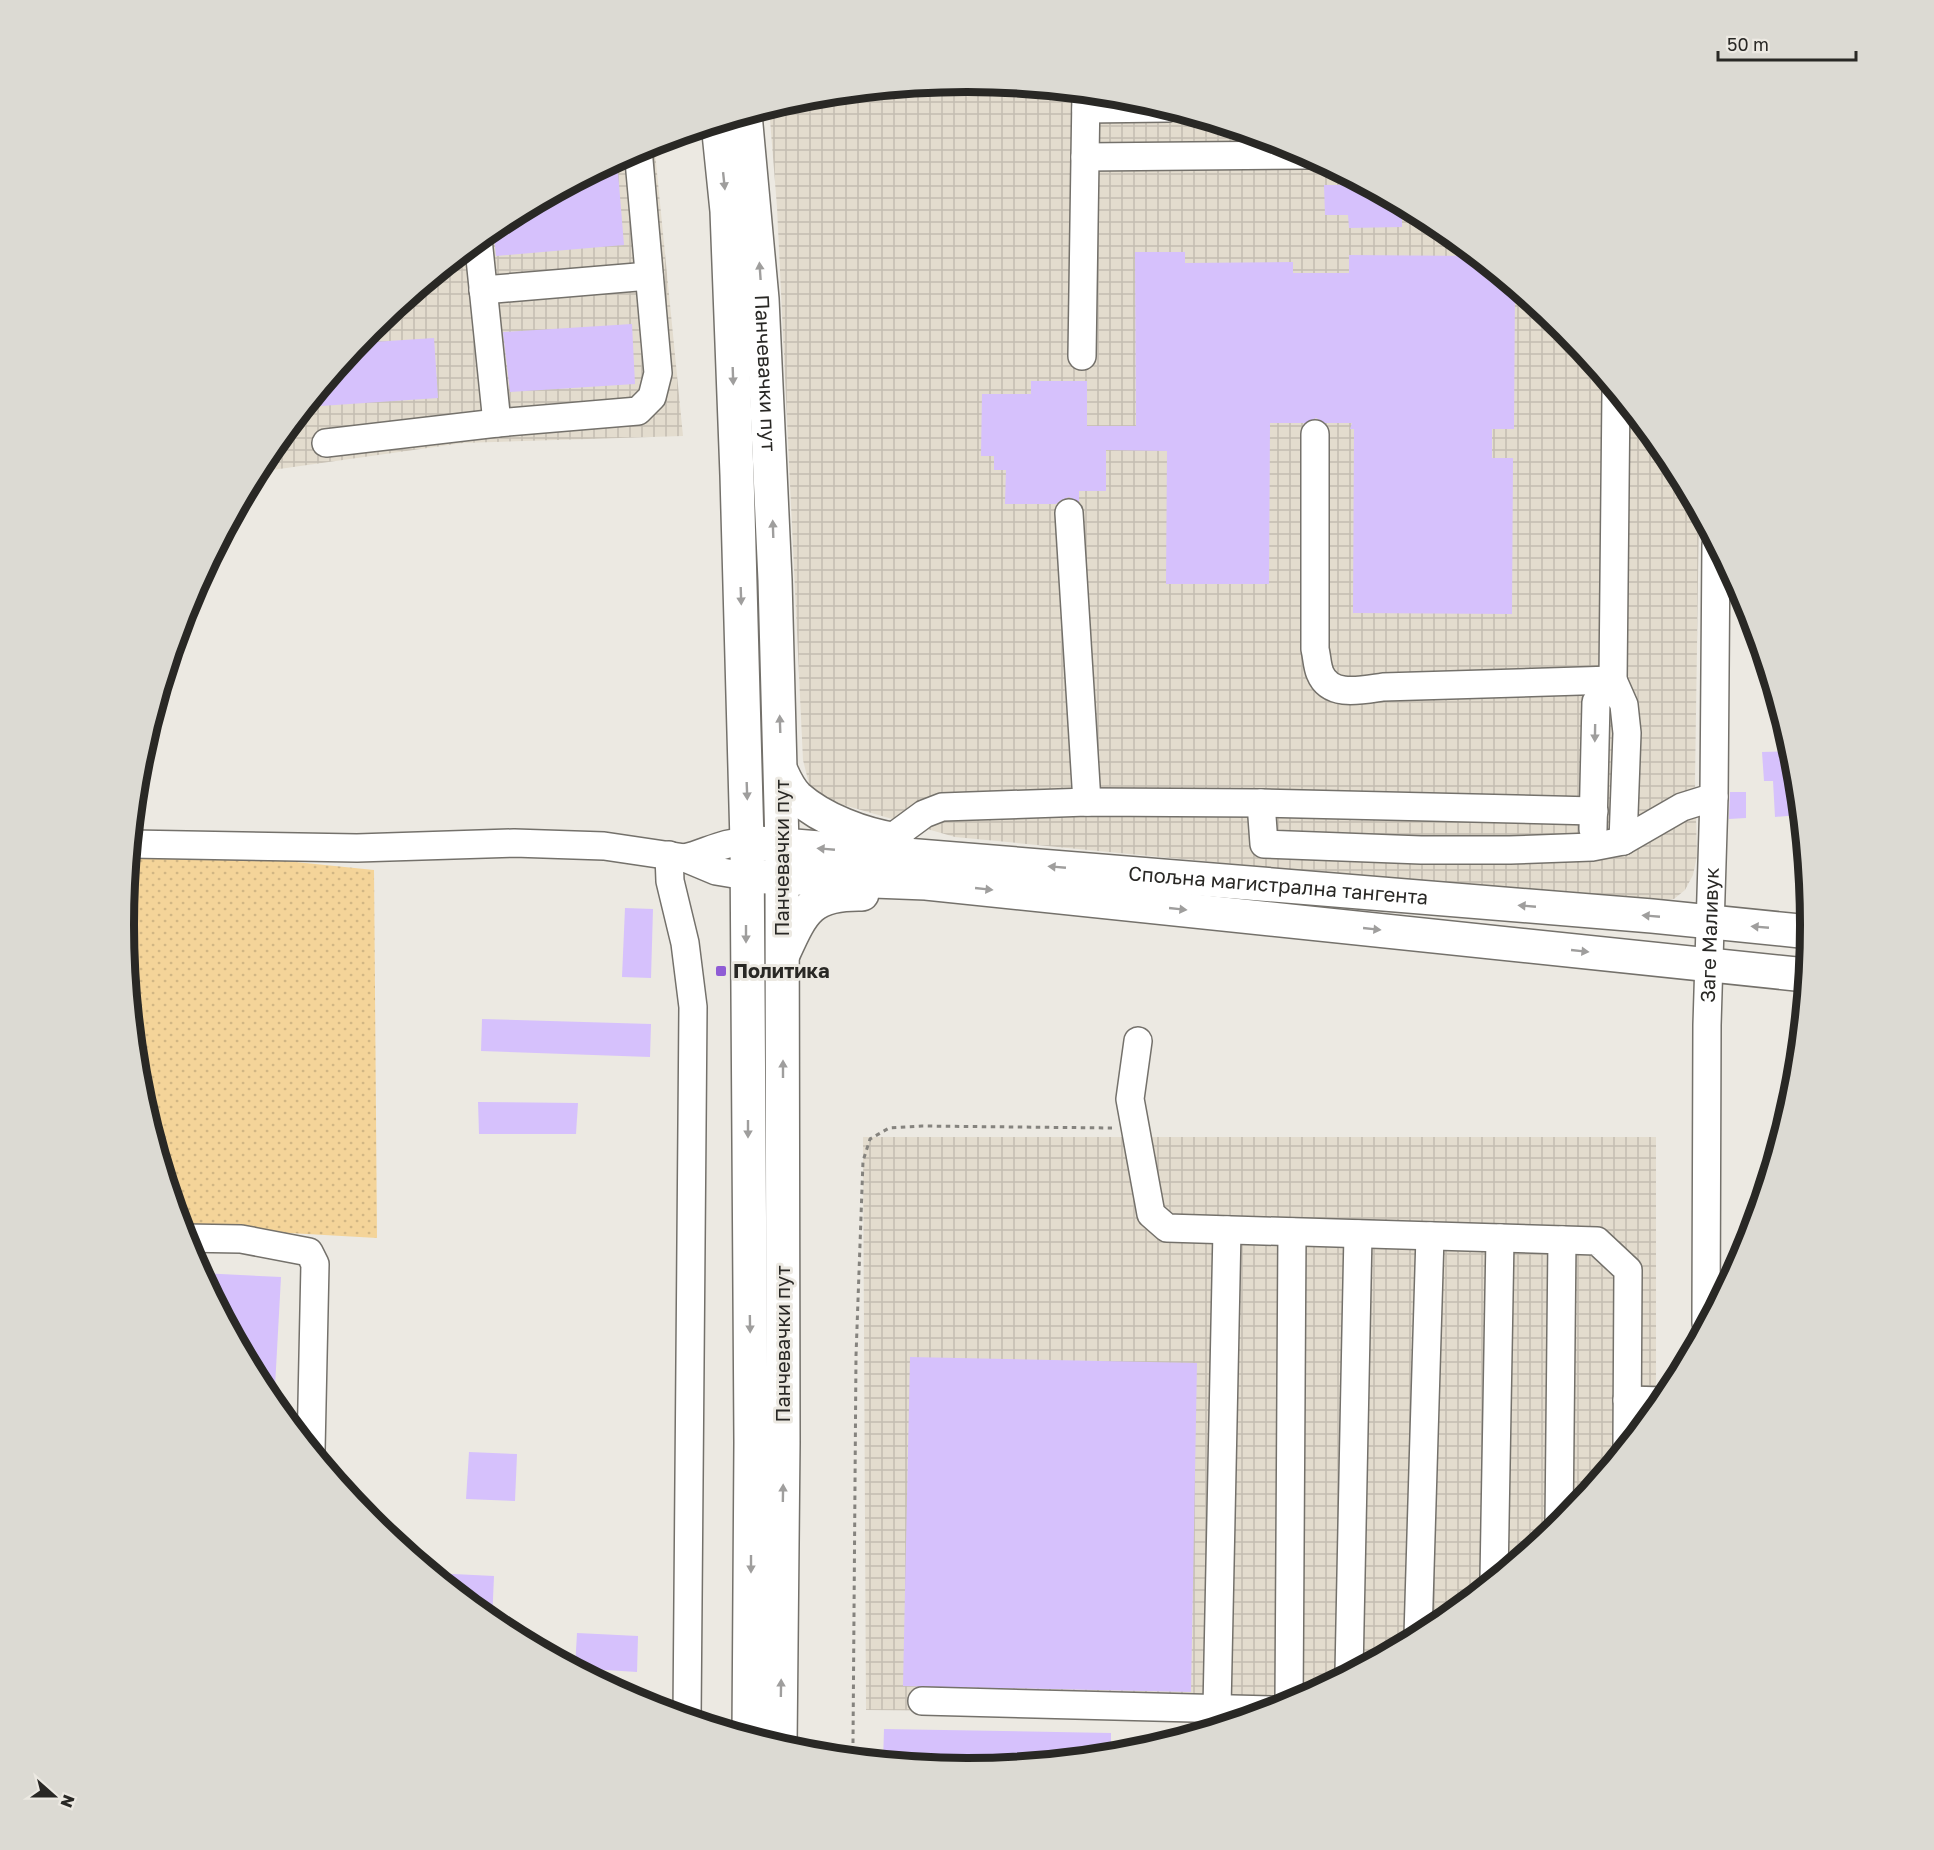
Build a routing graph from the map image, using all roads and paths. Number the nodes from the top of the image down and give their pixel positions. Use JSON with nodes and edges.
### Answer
{"nodes":[{"id":1,"x":1086,"y":101,"type":"edge"},
{"id":2,"x":747,"y":121,"type":"edge"},
{"id":3,"x":719,"y":130,"type":"edge"},
{"id":4,"x":1286,"y":155,"type":"edge"},
{"id":5,"x":1085,"y":157,"type":"junction"},
{"id":6,"x":639,"y":159,"type":"edge"},
{"id":7,"x":479,"y":250,"type":"edge"},
{"id":8,"x":649,"y":276,"type":"junction"},
{"id":9,"x":483,"y":290,"type":"junction"},
{"id":10,"x":1082,"y":356,"type":"dead end"},
{"id":11,"x":1616,"y":403,"type":"edge"},
{"id":12,"x":497,"y":423,"type":"junction"},
{"id":13,"x":1315,"y":435,"type":"dead end"},
{"id":14,"x":326,"y":443,"type":"dead end"},
{"id":15,"x":1069,"y":513,"type":"dead end"},
{"id":16,"x":1716,"y":558,"type":"edge"},
{"id":17,"x":1613,"y":680,"type":"junction"},
{"id":18,"x":782,"y":773,"type":"junction"},
{"id":19,"x":1714,"y":797,"type":"junction"},
{"id":20,"x":1087,"y":802,"type":"junction"},
{"id":21,"x":1262,"y":802,"type":"junction"},
{"id":22,"x":1594,"y":810,"type":"junction"},
{"id":23,"x":890,"y":839,"type":"junction"},
{"id":24,"x":1623,"y":841,"type":"junction"},
{"id":25,"x":747,"y":842,"type":"junction"},
{"id":26,"x":138,"y":844,"type":"edge"},
{"id":27,"x":782,"y":845,"type":"junction"},
{"id":28,"x":1592,"y":848,"type":"junction"},
{"id":29,"x":677,"y":856,"type":"junction"},
{"id":30,"x":968,"y":860,"type":"junction"},
{"id":31,"x":746,"y":876,"type":"junction"},
{"id":32,"x":782,"y":877,"type":"junction"},
{"id":33,"x":926,"y":883,"type":"junction"},
{"id":34,"x":1710,"y":922,"type":"junction"},
{"id":35,"x":1800,"y":931,"type":"edge"},
{"id":36,"x":782,"y":956,"type":"junction"},
{"id":37,"x":1708,"y":965,"type":"junction"},
{"id":38,"x":1799,"y":974,"type":"edge"},
{"id":39,"x":1138,"y":1041,"type":"dead end"},
{"id":40,"x":1135,"y":1128,"type":"junction"},
{"id":41,"x":1227,"y":1230,"type":"junction"},
{"id":42,"x":1292,"y":1232,"type":"junction"},
{"id":43,"x":1358,"y":1234,"type":"junction"},
{"id":44,"x":1430,"y":1236,"type":"junction"},
{"id":45,"x":195,"y":1238,"type":"edge"},
{"id":46,"x":1500,"y":1238,"type":"junction"},
{"id":47,"x":1562,"y":1240,"type":"junction"},
{"id":48,"x":1707,"y":1309,"type":"edge"},
{"id":49,"x":1627,"y":1400,"type":"junction"},
{"id":50,"x":1651,"y":1401,"type":"edge"},
{"id":51,"x":1627,"y":1433,"type":"edge"},
{"id":52,"x":311,"y":1439,"type":"edge"},
{"id":53,"x":1559,"y":1511,"type":"edge"},
{"id":54,"x":1494,"y":1570,"type":"edge"},
{"id":55,"x":1418,"y":1625,"type":"edge"},
{"id":56,"x":1349,"y":1666,"type":"edge"},
{"id":57,"x":1289,"y":1694,"type":"edge"},
{"id":58,"x":922,"y":1701,"type":"dead end"},
{"id":59,"x":1217,"y":1708,"type":"junction"},
{"id":60,"x":1248,"y":1709,"type":"edge"},
{"id":61,"x":687,"y":1710,"type":"edge"},
{"id":62,"x":749,"y":1729,"type":"edge"},
{"id":63,"x":780,"y":1737,"type":"edge"},
{"id":64,"x":853,"y":1743,"type":"dead end"}],
"edges":[{"from":1,"to":5,"type":"street"},
{"from":18,"to":2,"type":"main road","name":"Панчевачки пут","one_way":true},
{"from":3,"to":25,"type":"main road","name":"Панчевачки пут","one_way":true},
{"from":4,"to":5,"type":"street"},
{"from":5,"to":10,"type":"street"},
{"from":6,"to":8,"type":"street"},
{"from":7,"to":9,"type":"street"},
{"from":8,"to":9,"type":"street"},
{"from":8,"to":12,"type":"street"},
{"from":9,"to":12,"type":"street"},
{"from":11,"to":17,"type":"street"},
{"from":12,"to":14,"type":"street"},
{"from":13,"to":17,"type":"street"},
{"from":15,"to":20,"type":"street"},
{"from":16,"to":19,"type":"street","name":"Заге Маливук"},
{"from":17,"to":22,"type":"street","one_way":true},
{"from":17,"to":24,"type":"street"},
{"from":18,"to":23,"type":"main road"},
{"from":18,"to":27,"type":"main road","name":"Панчевачки пут"},
{"from":19,"to":24,"type":"street"},
{"from":19,"to":34,"type":"street","name":"Заге Маливук"},
{"from":20,"to":21,"type":"street"},
{"from":20,"to":23,"type":"street"},
{"from":21,"to":22,"type":"street"},
{"from":21,"to":28,"type":"street"},
{"from":22,"to":28,"type":"street"},
{"from":23,"to":30,"type":"main road"},
{"from":24,"to":28,"type":"street"},
{"from":25,"to":27,"type":"main road","name":"Спољна магистрална тангента"},
{"from":25,"to":29,"type":"street"},
{"from":25,"to":31,"type":"main road","name":"Панчевачки пут"},
{"from":26,"to":29,"type":"street"},
{"from":30,"to":27,"type":"main road","name":"Спољна магистрална тангента","one_way":true},
{"from":27,"to":32,"type":"main road","name":"Панчевачки пут"},
{"from":29,"to":31,"type":"street"},
{"from":29,"to":61,"type":"street"},
{"from":34,"to":30,"type":"main road","name":"Спољна магистрална тангента","one_way":true},
{"from":31,"to":32,"type":"main road","name":"Спољна магистрална тангента"},
{"from":31,"to":62,"type":"main road","name":"Панчевачки пут","one_way":true},
{"from":32,"to":33,"type":"main road","name":"Спољна магистрална тангента"},
{"from":32,"to":36,"type":"main road","name":"Панчевачки пут"},
{"from":33,"to":36,"type":"main road"},
{"from":33,"to":37,"type":"main road","name":"Спољна магистрална тангента","one_way":true},
{"from":35,"to":34,"type":"main road","name":"Спољна магистрална тангента","one_way":true},
{"from":34,"to":37,"type":"street","name":"Заге Маливук"},
{"from":63,"to":36,"type":"main road","name":"Панчевачки пут","one_way":true},
{"from":37,"to":38,"type":"main road","name":"Спољна магистрална тангента"},
{"from":37,"to":48,"type":"street","name":"Заге Маливук"},
{"from":39,"to":40,"type":"street"},
{"from":40,"to":41,"type":"street"},
{"from":40,"to":64,"type":"path"},
{"from":41,"to":42,"type":"street"},
{"from":41,"to":59,"type":"street"},
{"from":42,"to":43,"type":"street"},
{"from":42,"to":57,"type":"street"},
{"from":43,"to":44,"type":"street"},
{"from":43,"to":56,"type":"street"},
{"from":44,"to":46,"type":"street"},
{"from":44,"to":55,"type":"street"},
{"from":45,"to":52,"type":"street"},
{"from":46,"to":47,"type":"street"},
{"from":46,"to":54,"type":"street"},
{"from":47,"to":49,"type":"street"},
{"from":47,"to":53,"type":"street"},
{"from":49,"to":50,"type":"street"},
{"from":49,"to":51,"type":"street"},
{"from":58,"to":59,"type":"street"},
{"from":59,"to":60,"type":"street"}]}
